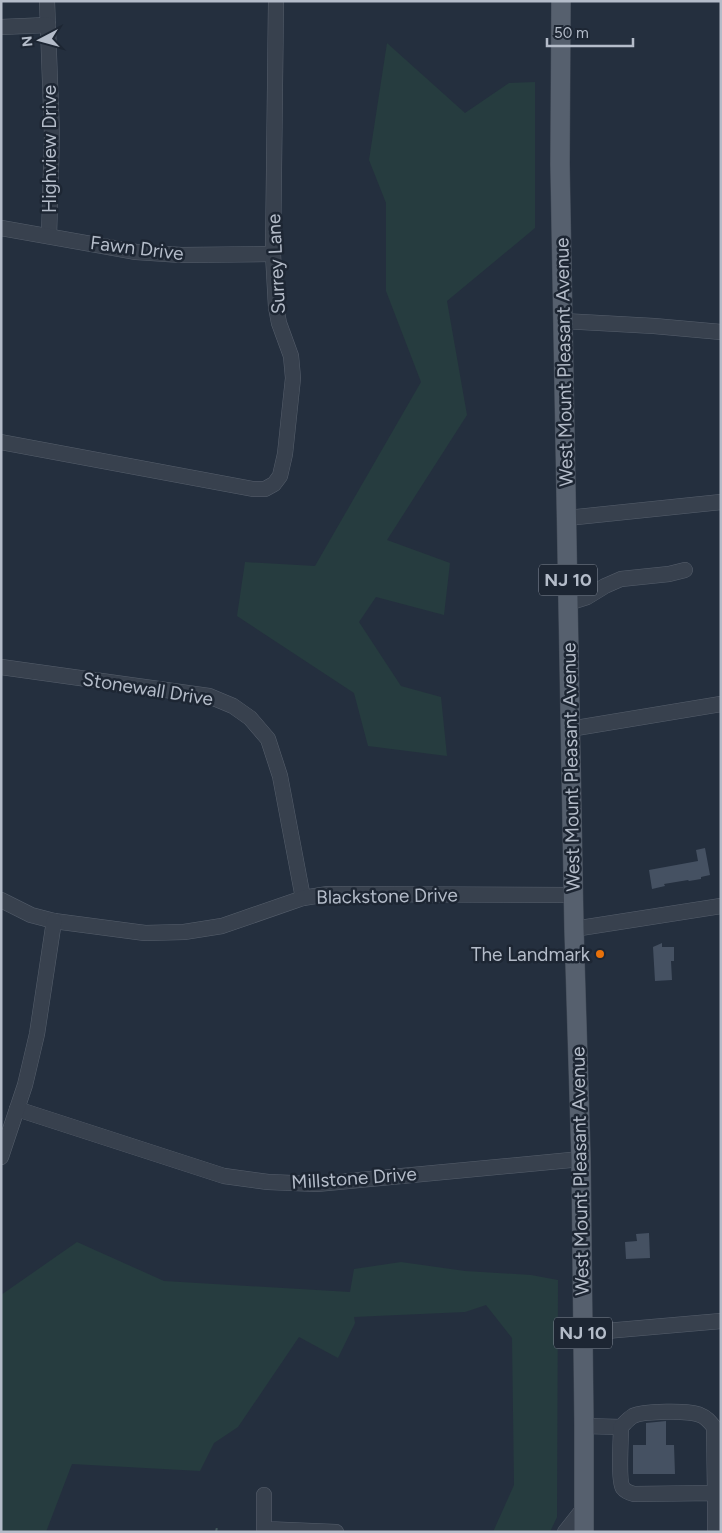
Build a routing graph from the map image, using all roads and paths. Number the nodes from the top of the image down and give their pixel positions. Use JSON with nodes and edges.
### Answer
{"nodes":[{"id":1,"x":47,"y":1,"type":"edge"},
{"id":2,"x":276,"y":1,"type":"edge"},
{"id":3,"x":561,"y":1,"type":"edge"},
{"id":4,"x":48,"y":25,"type":"junction"},
{"id":5,"x":1,"y":27,"type":"edge"},
{"id":6,"x":1,"y":228,"type":"edge"},
{"id":7,"x":49,"y":236,"type":"junction"},
{"id":8,"x":273,"y":254,"type":"junction"},
{"id":9,"x":563,"y":321,"type":"junction"},
{"id":10,"x":721,"y":332,"type":"edge"},
{"id":11,"x":1,"y":442,"type":"edge"},
{"id":12,"x":721,"y":502,"type":"edge"},
{"id":13,"x":566,"y":518,"type":"junction"},
{"id":14,"x":685,"y":570,"type":"dead end"},
{"id":15,"x":568,"y":602,"type":"junction"},
{"id":16,"x":1,"y":667,"type":"edge"},
{"id":17,"x":721,"y":704,"type":"edge"},
{"id":18,"x":570,"y":729,"type":"junction"},
{"id":19,"x":573,"y":895,"type":"junction"},
{"id":20,"x":303,"y":898,"type":"junction"},
{"id":21,"x":1,"y":900,"type":"edge"},
{"id":22,"x":721,"y":906,"type":"edge"},
{"id":23,"x":54,"y":921,"type":"junction"},
{"id":24,"x":574,"y":929,"type":"junction"},
{"id":25,"x":17,"y":1109,"type":"junction"},
{"id":26,"x":1,"y":1156,"type":"edge"},
{"id":27,"x":581,"y":1159,"type":"junction"},
{"id":28,"x":721,"y":1321,"type":"edge"},
{"id":29,"x":583,"y":1333,"type":"junction"},
{"id":30,"x":584,"y":1426,"type":"junction"},
{"id":31,"x":621,"y":1427,"type":"junction"},
{"id":32,"x":715,"y":1493,"type":"junction"},
{"id":33,"x":264,"y":1495,"type":"dead end"},
{"id":34,"x":584,"y":1508,"type":"junction"},
{"id":35,"x":217,"y":1527,"type":"dead end"},
{"id":36,"x":216,"y":1532,"type":"edge"},
{"id":37,"x":336,"y":1532,"type":"edge"},
{"id":38,"x":565,"y":1532,"type":"edge"},
{"id":39,"x":584,"y":1532,"type":"edge"},
{"id":40,"x":715,"y":1532,"type":"edge"}],
"edges":[{"from":1,"to":4,"type":"street","name":"Highview Drive"},
{"from":2,"to":8,"type":"street","name":"Surrey Lane"},
{"from":3,"to":9,"type":"main road","name":"West Mount Pleasant Avenue","number":"NJ 10"},
{"from":4,"to":5,"type":"street"},
{"from":4,"to":7,"type":"street","name":"Highview Drive"},
{"from":6,"to":7,"type":"street","name":"Fawn Drive"},
{"from":7,"to":8,"type":"street","name":"Fawn Drive"},
{"from":8,"to":11,"type":"street","name":"Surrey Lane"},
{"from":9,"to":10,"type":"street"},
{"from":9,"to":13,"type":"main road","name":"West Mount Pleasant Avenue","number":"NJ 10"},
{"from":12,"to":13,"type":"street"},
{"from":13,"to":15,"type":"main road","name":"West Mount Pleasant Avenue","number":"NJ 10"},
{"from":14,"to":15,"type":"street"},
{"from":15,"to":18,"type":"main road","name":"West Mount Pleasant Avenue","number":"NJ 10"},
{"from":16,"to":20,"type":"street","name":"Stonewall Drive"},
{"from":17,"to":18,"type":"street"},
{"from":18,"to":19,"type":"main road","name":"West Mount Pleasant Avenue","number":"NJ 10"},
{"from":19,"to":20,"type":"street","name":"Blackstone Drive"},
{"from":19,"to":24,"type":"main road","name":"West Mount Pleasant Avenue","number":"NJ 10"},
{"from":20,"to":23,"type":"street","name":"Blackstone Drive"},
{"from":21,"to":23,"type":"street","name":"Blackstone Drive"},
{"from":22,"to":24,"type":"street"},
{"from":23,"to":25,"type":"street"},
{"from":24,"to":27,"type":"main road","name":"West Mount Pleasant Avenue","number":"NJ 10"},
{"from":25,"to":26,"type":"street"},
{"from":25,"to":27,"type":"street","name":"Millstone Drive"},
{"from":27,"to":29,"type":"main road","name":"West Mount Pleasant Avenue","number":"NJ 10"},
{"from":28,"to":29,"type":"street"},
{"from":29,"to":30,"type":"main road","name":"West Mount Pleasant Avenue","number":"NJ 10"},
{"from":30,"to":31,"type":"street"},
{"from":30,"to":34,"type":"main road","name":"West Mount Pleasant Avenue","number":"NJ 10"},
{"from":31,"to":32,"type":"street"},
{"from":31,"to":32,"type":"street"},
{"from":32,"to":40,"type":"street"},
{"from":33,"to":37,"type":"street"},
{"from":34,"to":38,"type":"street"},
{"from":34,"to":39,"type":"main road","name":"West Mount Pleasant Avenue","number":"NJ 10"},
{"from":35,"to":36,"type":"path"}]}
